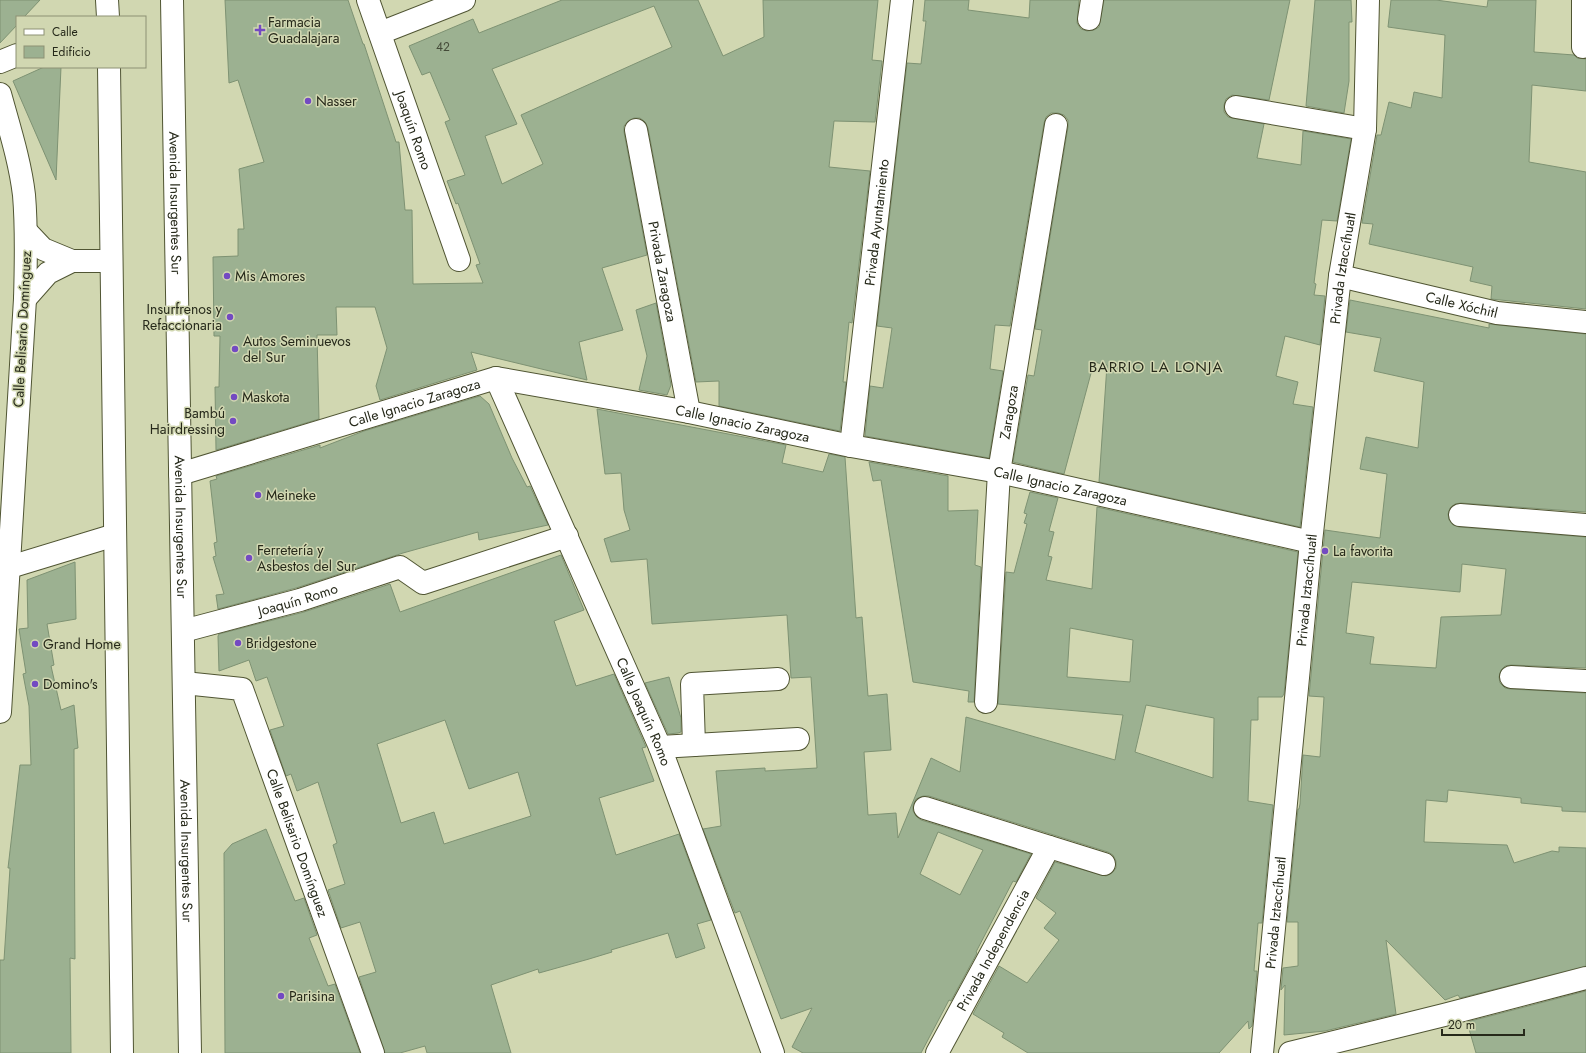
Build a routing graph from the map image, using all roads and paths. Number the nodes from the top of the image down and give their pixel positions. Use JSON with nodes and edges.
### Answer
{"nodes":[{"id":1,"x":108,"y":0,"type":"edge"},
{"id":2,"x":368,"y":0,"type":"edge"},
{"id":3,"x":464,"y":0,"type":"edge"},
{"id":4,"x":902,"y":0,"type":"edge"},
{"id":5,"x":1368,"y":0,"type":"edge"},
{"id":6,"x":1583,"y":0,"type":"edge"},
{"id":7,"x":175,"y":1,"type":"edge"},
{"id":8,"x":108,"y":16,"type":"edge"},
{"id":9,"x":380,"y":33,"type":"junction"},
{"id":10,"x":1584,"y":33,"type":"edge"},
{"id":11,"x":16,"y":55,"type":"edge"},
{"id":12,"x":0,"y":62,"type":"edge"},
{"id":13,"x":107,"y":68,"type":"edge"},
{"id":14,"x":0,"y":94,"type":"edge"},
{"id":15,"x":1236,"y":107,"type":"dead end"},
{"id":16,"x":1056,"y":125,"type":"dead end"},
{"id":17,"x":1364,"y":129,"type":"junction"},
{"id":18,"x":636,"y":130,"type":"dead end"},
{"id":19,"x":26,"y":231,"type":"junction"},
{"id":20,"x":459,"y":260,"type":"dead end"},
{"id":21,"x":72,"y":261,"type":"junction"},
{"id":22,"x":111,"y":261,"type":"junction"},
{"id":23,"x":1340,"y":276,"type":"junction"},
{"id":24,"x":25,"y":300,"type":"junction"},
{"id":25,"x":1586,"y":322,"type":"edge"},
{"id":26,"x":496,"y":378,"type":"junction"},
{"id":27,"x":689,"y":412,"type":"junction"},
{"id":28,"x":851,"y":446,"type":"junction"},
{"id":29,"x":999,"y":472,"type":"junction"},
{"id":30,"x":180,"y":474,"type":"junction"},
{"id":31,"x":1460,"y":515,"type":"dead end"},
{"id":32,"x":1586,"y":525,"type":"edge"},
{"id":33,"x":114,"y":535,"type":"junction"},
{"id":34,"x":567,"y":536,"type":"junction"},
{"id":35,"x":1311,"y":542,"type":"junction"},
{"id":36,"x":4,"y":569,"type":"edge"},
{"id":37,"x":183,"y":631,"type":"junction"},
{"id":38,"x":1511,"y":677,"type":"dead end"},
{"id":39,"x":778,"y":679,"type":"dead end"},
{"id":40,"x":1586,"y":681,"type":"edge"},
{"id":41,"x":184,"y":683,"type":"junction"},
{"id":42,"x":986,"y":702,"type":"dead end"},
{"id":43,"x":0,"y":712,"type":"edge"},
{"id":44,"x":798,"y":738,"type":"dead end"},
{"id":45,"x":694,"y":745,"type":"junction"},
{"id":46,"x":660,"y":748,"type":"junction"},
{"id":47,"x":925,"y":808,"type":"dead end"},
{"id":48,"x":1049,"y":847,"type":"junction"},
{"id":49,"x":1104,"y":864,"type":"dead end"},
{"id":50,"x":1586,"y":978,"type":"edge"},
{"id":51,"x":122,"y":1053,"type":"edge"},
{"id":52,"x":190,"y":1053,"type":"edge"},
{"id":53,"x":373,"y":1053,"type":"edge"},
{"id":54,"x":773,"y":1053,"type":"edge"},
{"id":55,"x":937,"y":1053,"type":"edge"},
{"id":56,"x":1262,"y":1053,"type":"edge"},
{"id":57,"x":1290,"y":1053,"type":"edge"}],
"edges":[{"from":1,"to":8,"type":"street"},
{"from":2,"to":9,"type":"street","name":"Joaquín Romo"},
{"from":3,"to":9,"type":"street"},
{"from":4,"to":28,"type":"street","name":"Privada Ayuntamiento"},
{"from":5,"to":17,"type":"street","name":"Privada Iztaccíhuatl"},
{"from":6,"to":10,"type":"street"},
{"from":7,"to":30,"type":"street","name":"Avenida Insurgentes Sur"},
{"from":9,"to":20,"type":"street","name":"Joaquín Romo"},
{"from":11,"to":12,"type":"street"},
{"from":13,"to":22,"type":"street"},
{"from":14,"to":19,"type":"street","name":"Calle Belisario Domínguez"},
{"from":15,"to":17,"type":"street"},
{"from":16,"to":29,"type":"street","name":"Zaragoza"},
{"from":17,"to":23,"type":"street","name":"Privada Iztaccíhuatl"},
{"from":18,"to":27,"type":"street","name":"Privada Zaragoza"},
{"from":19,"to":21,"type":"street"},
{"from":19,"to":24,"type":"street","name":"Calle Belisario Domínguez"},
{"from":21,"to":22,"type":"street"},
{"from":21,"to":24,"type":"street"},
{"from":22,"to":33,"type":"street"},
{"from":23,"to":25,"type":"street","name":"Calle Xóchitl"},
{"from":23,"to":35,"type":"street","name":"Privada Iztaccíhuatl"},
{"from":24,"to":36,"type":"street","name":"Calle Belisario Domínguez"},
{"from":26,"to":27,"type":"street","name":"Calle Ignacio Zaragoza"},
{"from":26,"to":30,"type":"street","name":"Calle Ignacio Zaragoza"},
{"from":26,"to":34,"type":"street","name":"Calle Joaquín Romo"},
{"from":27,"to":28,"type":"street","name":"Calle Ignacio Zaragoza"},
{"from":28,"to":29,"type":"street","name":"Calle Ignacio Zaragoza"},
{"from":29,"to":35,"type":"street","name":"Calle Ignacio Zaragoza"},
{"from":29,"to":42,"type":"street","name":"Zaragoza"},
{"from":30,"to":37,"type":"street","name":"Avenida Insurgentes Sur"},
{"from":31,"to":32,"type":"street"},
{"from":33,"to":36,"type":"street"},
{"from":33,"to":51,"type":"street"},
{"from":34,"to":37,"type":"street","name":"Joaquín Romo"},
{"from":34,"to":46,"type":"street","name":"Calle Joaquín Romo"},
{"from":35,"to":56,"type":"street","name":"Privada Iztaccíhuatl"},
{"from":36,"to":43,"type":"street","name":"Calle Belisario Domínguez"},
{"from":37,"to":41,"type":"street","name":"Avenida Insurgentes Sur"},
{"from":38,"to":40,"type":"street"},
{"from":39,"to":45,"type":"street"},
{"from":41,"to":52,"type":"street","name":"Avenida Insurgentes Sur"},
{"from":41,"to":53,"type":"street","name":"Calle Belisario Domínguez"},
{"from":44,"to":45,"type":"street"},
{"from":45,"to":46,"type":"street"},
{"from":46,"to":54,"type":"street","name":"Calle Joaquín Romo"},
{"from":47,"to":48,"type":"street"},
{"from":48,"to":49,"type":"street"},
{"from":48,"to":55,"type":"street","name":"Privada Independencia"},
{"from":50,"to":57,"type":"street"}]}
